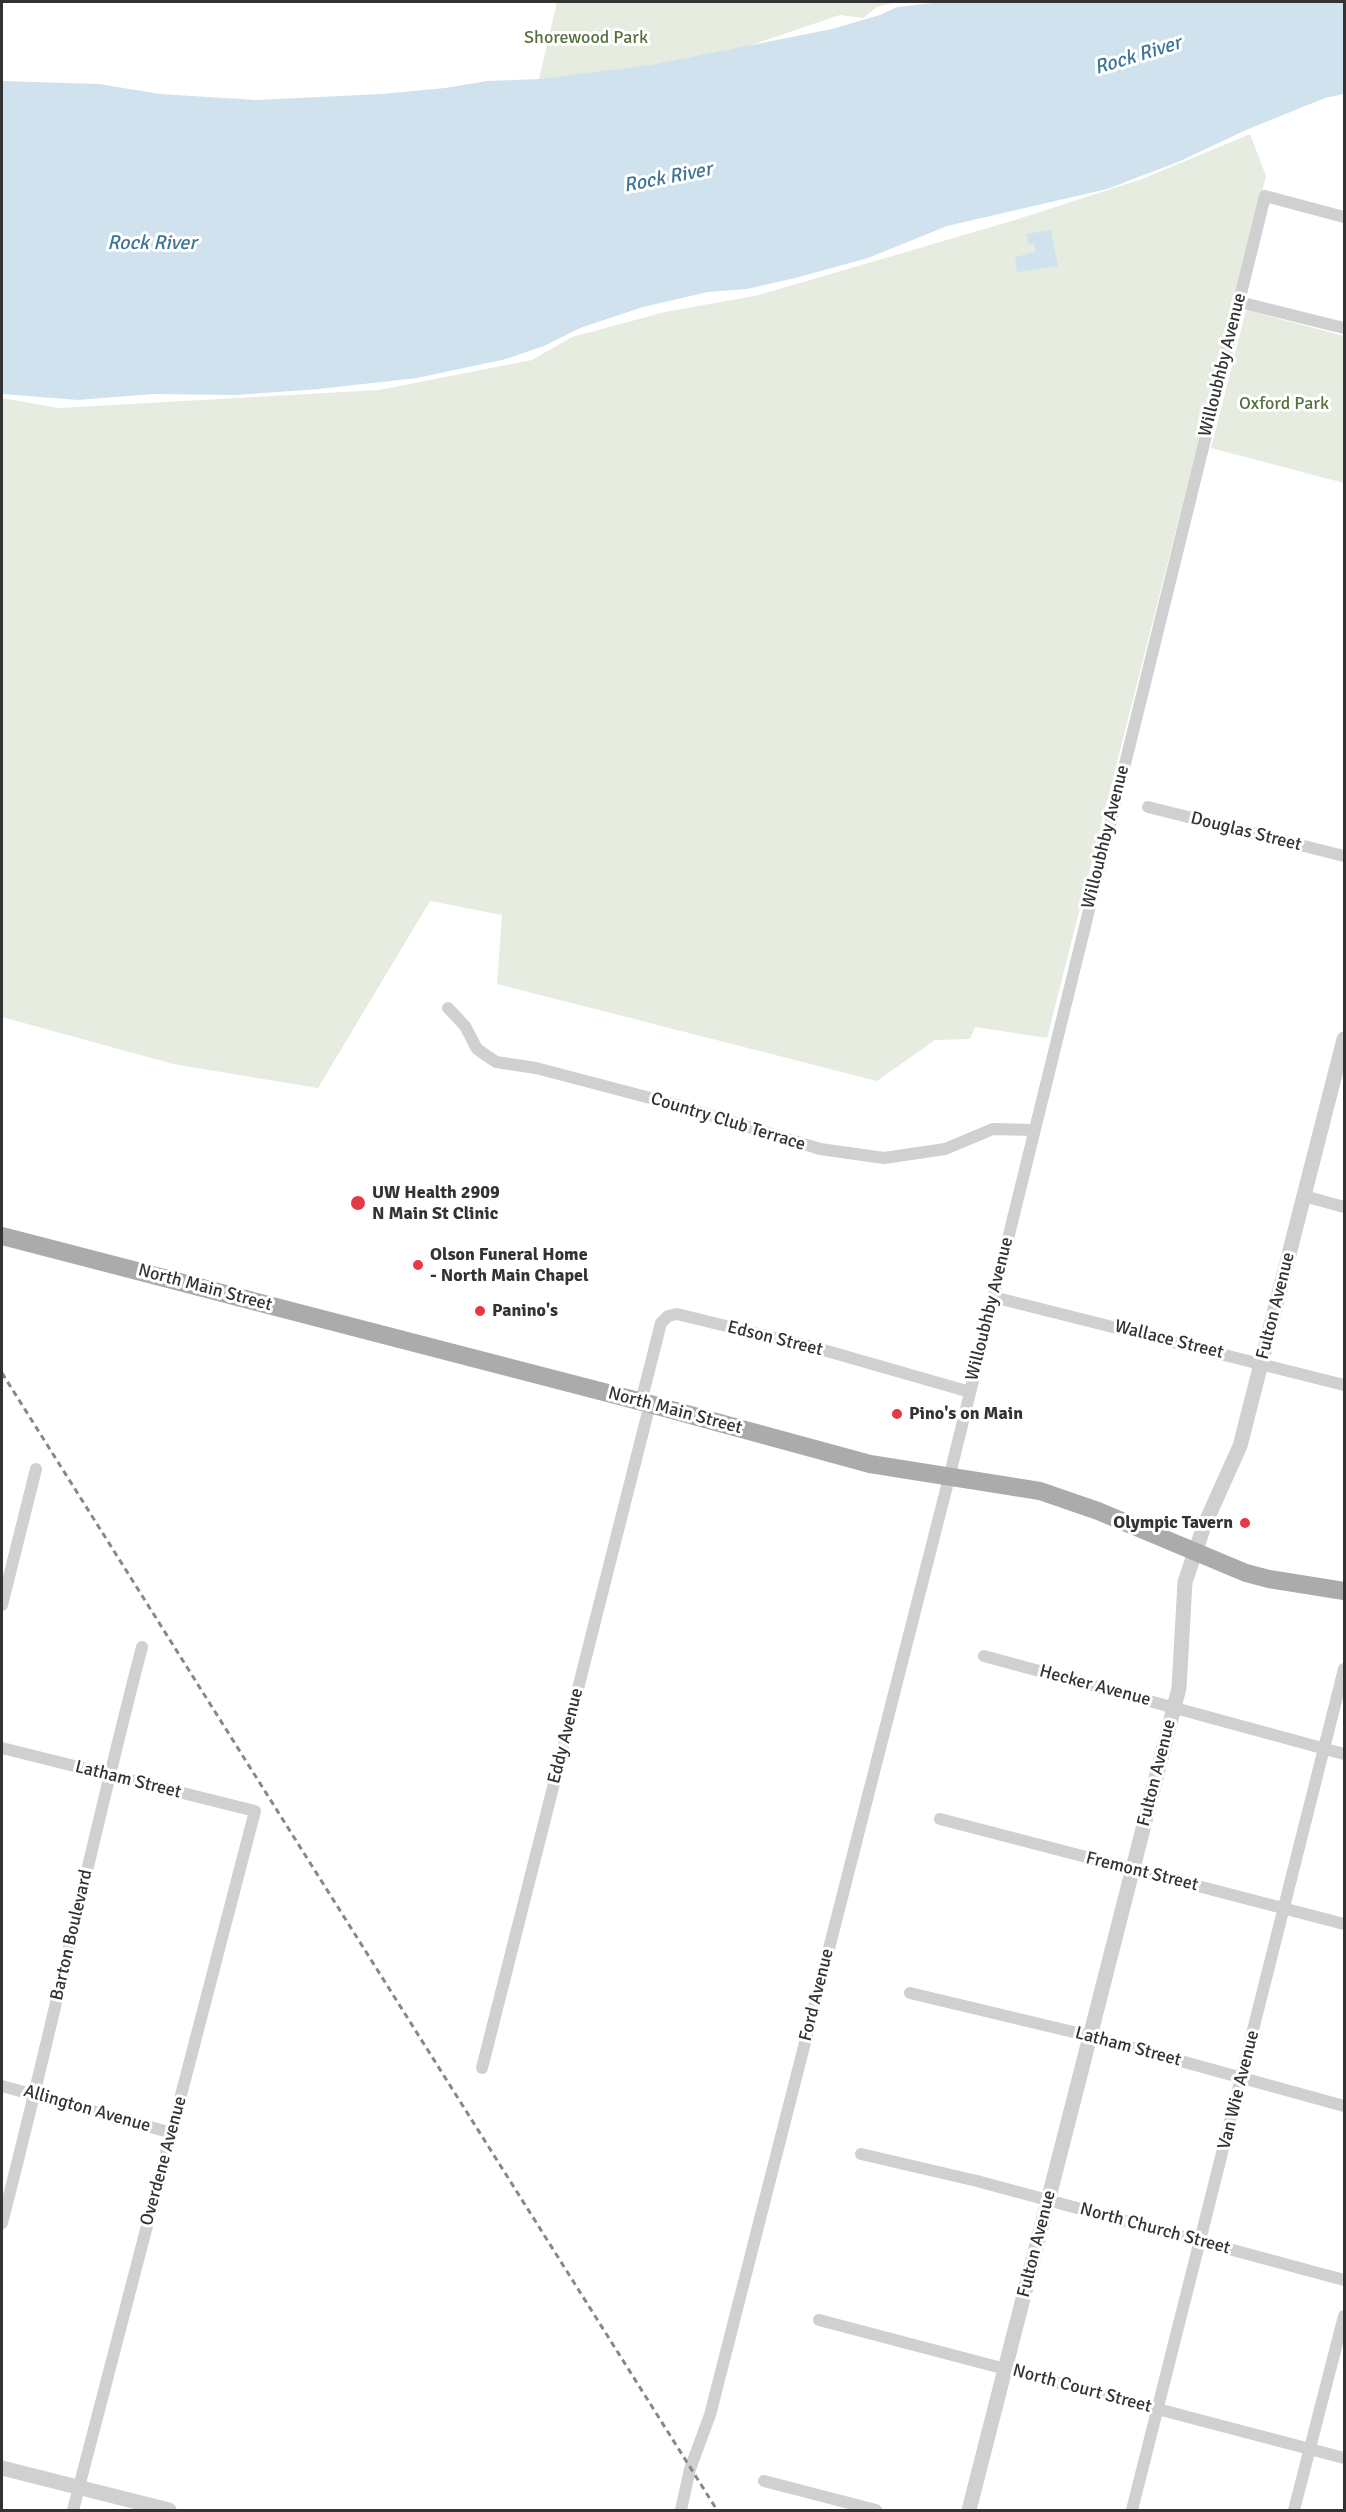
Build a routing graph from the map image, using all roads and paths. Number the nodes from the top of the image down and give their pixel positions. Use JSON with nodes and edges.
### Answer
{"nodes":[{"id":1,"x":1344,"y":217,"type":"edge"},
{"id":2,"x":1239,"y":302,"type":"junction"},
{"id":3,"x":1344,"y":328,"type":"edge"},
{"id":4,"x":1148,"y":807,"type":"dead end"},
{"id":5,"x":1344,"y":856,"type":"edge"},
{"id":6,"x":448,"y":1008,"type":"dead end"},
{"id":7,"x":1344,"y":1039,"type":"edge"},
{"id":8,"x":1033,"y":1130,"type":"junction"},
{"id":9,"x":1304,"y":1196,"type":"junction"},
{"id":10,"x":1344,"y":1207,"type":"edge"},
{"id":11,"x":2,"y":1236,"type":"edge"},
{"id":12,"x":993,"y":1297,"type":"junction"},
{"id":13,"x":1262,"y":1362,"type":"junction"},
{"id":14,"x":1344,"y":1385,"type":"edge"},
{"id":15,"x":970,"y":1392,"type":"junction"},
{"id":16,"x":646,"y":1403,"type":"junction"},
{"id":17,"x":36,"y":1469,"type":"dead end"},
{"id":18,"x":949,"y":1478,"type":"junction"},
{"id":19,"x":1194,"y":1551,"type":"junction"},
{"id":20,"x":4,"y":1581,"type":"edge"},
{"id":21,"x":1344,"y":1591,"type":"edge"},
{"id":22,"x":2,"y":1605,"type":"edge"},
{"id":23,"x":142,"y":1647,"type":"dead end"},
{"id":24,"x":984,"y":1656,"type":"dead end"},
{"id":25,"x":1344,"y":1669,"type":"edge"},
{"id":26,"x":1174,"y":1707,"type":"junction"},
{"id":27,"x":2,"y":1748,"type":"edge"},
{"id":28,"x":1325,"y":1749,"type":"junction"},
{"id":29,"x":1344,"y":1754,"type":"edge"},
{"id":30,"x":108,"y":1776,"type":"junction"},
{"id":31,"x":255,"y":1811,"type":"joint"},
{"id":32,"x":940,"y":1819,"type":"dead end"},
{"id":33,"x":1132,"y":1870,"type":"junction"},
{"id":34,"x":1285,"y":1908,"type":"junction"},
{"id":35,"x":1344,"y":1924,"type":"edge"},
{"id":36,"x":910,"y":1993,"type":"dead end"},
{"id":37,"x":1090,"y":2036,"type":"junction"},
{"id":38,"x":482,"y":2068,"type":"dead end"},
{"id":39,"x":1242,"y":2077,"type":"junction"},
{"id":40,"x":2,"y":2086,"type":"edge"},
{"id":41,"x":35,"y":2094,"type":"junction"},
{"id":42,"x":1344,"y":2106,"type":"edge"},
{"id":43,"x":172,"y":2133,"type":"junction"},
{"id":44,"x":861,"y":2154,"type":"dead end"},
{"id":45,"x":1048,"y":2201,"type":"junction"},
{"id":46,"x":2,"y":2223,"type":"edge"},
{"id":47,"x":1200,"y":2241,"type":"junction"},
{"id":48,"x":1344,"y":2280,"type":"edge"},
{"id":49,"x":1344,"y":2316,"type":"edge"},
{"id":50,"x":819,"y":2320,"type":"dead end"},
{"id":51,"x":1005,"y":2368,"type":"junction"},
{"id":52,"x":1157,"y":2410,"type":"junction"},
{"id":53,"x":1308,"y":2449,"type":"junction"},
{"id":54,"x":1344,"y":2458,"type":"edge"},
{"id":55,"x":2,"y":2468,"type":"edge"},
{"id":56,"x":764,"y":2481,"type":"dead end"},
{"id":57,"x":79,"y":2487,"type":"junction"},
{"id":58,"x":73,"y":2511,"type":"edge"},
{"id":59,"x":169,"y":2511,"type":"edge"},
{"id":60,"x":681,"y":2511,"type":"edge"},
{"id":61,"x":876,"y":2511,"type":"edge"},
{"id":62,"x":969,"y":2511,"type":"edge"},
{"id":63,"x":1132,"y":2511,"type":"edge"},
{"id":64,"x":1294,"y":2511,"type":"edge"}],
"edges":[{"from":1,"to":2,"type":"street","name":"Willoubhby Avenue"},
{"from":2,"to":3,"type":"street"},
{"from":2,"to":8,"type":"street","name":"Willoubhby Avenue"},
{"from":4,"to":5,"type":"street","name":"Douglas Street"},
{"from":6,"to":8,"type":"street","name":"Country Club Terrace"},
{"from":7,"to":9,"type":"street","name":"Fulton Avenue"},
{"from":8,"to":12,"type":"street","name":"Willoubhby Avenue"},
{"from":9,"to":10,"type":"street"},
{"from":9,"to":13,"type":"street","name":"Fulton Avenue"},
{"from":11,"to":16,"type":"main road","name":"North Main Street"},
{"from":12,"to":13,"type":"street","name":"Wallace Street"},
{"from":12,"to":15,"type":"street","name":"Willoubhby Avenue"},
{"from":13,"to":14,"type":"street","name":"Wallace Street"},
{"from":13,"to":19,"type":"street","name":"Fulton Avenue"},
{"from":15,"to":16,"type":"street","name":"Edson Street"},
{"from":15,"to":18,"type":"street","name":"Willoubhby Avenue"},
{"from":16,"to":18,"type":"main road","name":"North Main Street"},
{"from":16,"to":38,"type":"street","name":"Eddy Avenue"},
{"from":17,"to":20,"type":"street"},
{"from":18,"to":19,"type":"main road","name":"North Main Street"},
{"from":18,"to":60,"type":"street","name":"Ford Avenue"},
{"from":19,"to":21,"type":"main road","name":"North Main Street"},
{"from":19,"to":26,"type":"street","name":"Fulton Avenue"},
{"from":20,"to":22,"type":"street"},
{"from":23,"to":30,"type":"street","name":"Barton Boulevard"},
{"from":24,"to":26,"type":"street","name":"Hecker Avenue"},
{"from":25,"to":28,"type":"street","name":"Van Wie Avenue"},
{"from":26,"to":28,"type":"street","name":"Hecker Avenue"},
{"from":26,"to":33,"type":"street","name":"Fulton Avenue"},
{"from":27,"to":30,"type":"street","name":"Latham Street"},
{"from":28,"to":29,"type":"street","name":"Hecker Avenue"},
{"from":28,"to":34,"type":"street","name":"Van Wie Avenue"},
{"from":30,"to":31,"type":"street","name":"Latham Street"},
{"from":30,"to":41,"type":"street","name":"Barton Boulevard"},
{"from":31,"to":43,"type":"street","name":"Overdene Avenue"},
{"from":32,"to":33,"type":"street","name":"Fremont Street"},
{"from":33,"to":34,"type":"street","name":"Fremont Street"},
{"from":33,"to":37,"type":"street","name":"Fulton Avenue"},
{"from":34,"to":35,"type":"street","name":"Fremont Street"},
{"from":34,"to":39,"type":"street","name":"Van Wie Avenue"},
{"from":36,"to":37,"type":"street","name":"Latham Street"},
{"from":37,"to":39,"type":"street","name":"Latham Street"},
{"from":37,"to":45,"type":"street","name":"Fulton Avenue"},
{"from":39,"to":42,"type":"street","name":"Latham Street"},
{"from":39,"to":47,"type":"street","name":"Van Wie Avenue"},
{"from":40,"to":41,"type":"street","name":"Allington Avenue"},
{"from":41,"to":43,"type":"street","name":"Allington Avenue"},
{"from":41,"to":46,"type":"street","name":"Barton Boulevard"},
{"from":43,"to":57,"type":"street","name":"Overdene Avenue"},
{"from":44,"to":45,"type":"street","name":"North Church Street"},
{"from":45,"to":47,"type":"street","name":"North Church Street"},
{"from":45,"to":51,"type":"street","name":"Fulton Avenue"},
{"from":47,"to":48,"type":"street","name":"North Church Street"},
{"from":47,"to":52,"type":"street","name":"Van Wie Avenue"},
{"from":49,"to":53,"type":"street"},
{"from":50,"to":51,"type":"street","name":"North Court Street"},
{"from":51,"to":52,"type":"street","name":"North Court Street"},
{"from":51,"to":62,"type":"street","name":"Fulton Avenue"},
{"from":52,"to":53,"type":"street","name":"North Court Street"},
{"from":52,"to":63,"type":"street","name":"Van Wie Avenue"},
{"from":53,"to":54,"type":"street","name":"North Court Street"},
{"from":53,"to":64,"type":"street"},
{"from":55,"to":57,"type":"street"},
{"from":56,"to":61,"type":"street"},
{"from":57,"to":58,"type":"street","name":"Overdene Avenue"},
{"from":57,"to":59,"type":"street"}]}
